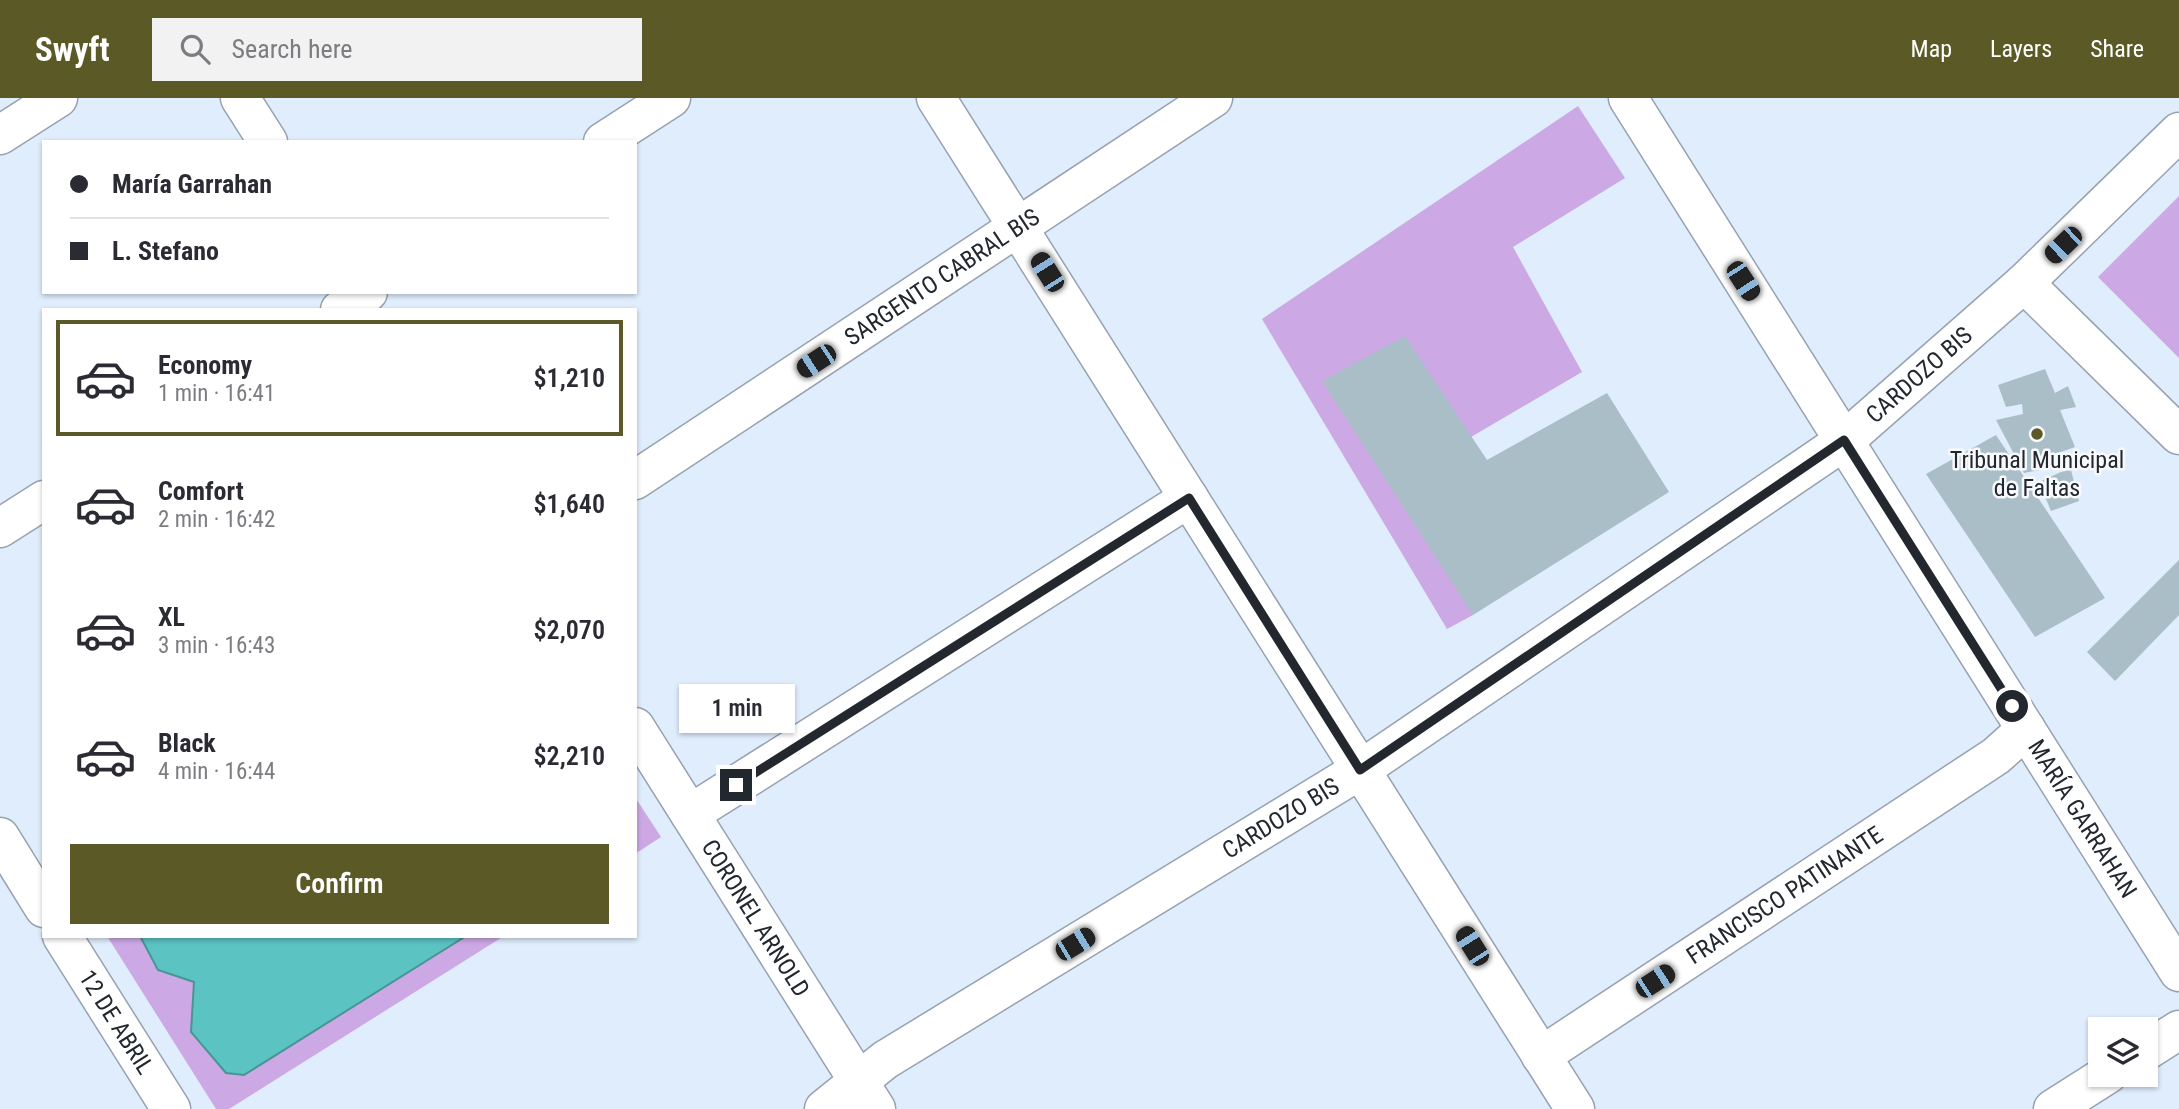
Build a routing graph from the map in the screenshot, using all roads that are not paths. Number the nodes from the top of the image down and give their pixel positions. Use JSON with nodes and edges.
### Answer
{"nodes":[{"id":1,"x":58,"y":98,"type":"edge"},
{"id":2,"x":240,"y":98,"type":"edge"},
{"id":3,"x":671,"y":98,"type":"edge"},
{"id":4,"x":936,"y":98,"type":"edge"},
{"id":5,"x":1213,"y":98,"type":"edge"},
{"id":6,"x":1628,"y":98,"type":"edge"},
{"id":7,"x":2179,"y":132,"type":"edge"},
{"id":8,"x":0,"y":135,"type":"edge"},
{"id":9,"x":267,"y":140,"type":"edge"},
{"id":10,"x":606,"y":140,"type":"edge"},
{"id":11,"x":1018,"y":228,"type":"junction"},
{"id":12,"x":2024,"y":283,"type":"junction"},
{"id":13,"x":2179,"y":435,"type":"edge"},
{"id":14,"x":1844,"y":440,"type":"junction"},
{"id":15,"x":637,"y":479,"type":"edge"},
{"id":16,"x":1189,"y":498,"type":"junction"},
{"id":17,"x":42,"y":501,"type":"edge"},
{"id":18,"x":0,"y":528,"type":"edge"},
{"id":19,"x":2026,"y":729,"type":"junction"},
{"id":20,"x":637,"y":730,"type":"edge"},
{"id":21,"x":1360,"y":770,"type":"junction"},
{"id":22,"x":690,"y":814,"type":"junction"},
{"id":23,"x":0,"y":837,"type":"edge"},
{"id":24,"x":22,"y":871,"type":"edge"},
{"id":25,"x":42,"y":905,"type":"edge"},
{"id":26,"x":63,"y":938,"type":"edge"},
{"id":27,"x":2179,"y":972,"type":"edge"},
{"id":28,"x":2179,"y":1030,"type":"edge"},
{"id":29,"x":2158,"y":1043,"type":"edge"},
{"id":30,"x":1541,"y":1056,"type":"junction"},
{"id":31,"x":2088,"y":1087,"type":"edge"},
{"id":32,"x":867,"y":1095,"type":"edge"},
{"id":33,"x":171,"y":1109,"type":"edge"},
{"id":34,"x":824,"y":1109,"type":"edge"},
{"id":35,"x":1575,"y":1109,"type":"edge"},
{"id":36,"x":2053,"y":1109,"type":"edge"}],
"edges":[{"from":1,"to":8,"type":"street"},
{"from":2,"to":9,"type":"street"},
{"from":3,"to":10,"type":"street"},
{"from":4,"to":11,"type":"street"},
{"from":5,"to":11,"type":"street","name":"SARGENTO CABRAL BIS"},
{"from":6,"to":14,"type":"street","name":"MARÍA GARRAHAN"},
{"from":7,"to":12,"type":"street","name":"CARDOZO BIS"},
{"from":11,"to":15,"type":"street","name":"SARGENTO CABRAL BIS"},
{"from":11,"to":16,"type":"street"},
{"from":12,"to":13,"type":"street"},
{"from":12,"to":14,"type":"street","name":"CARDOZO BIS"},
{"from":14,"to":19,"type":"street","name":"MARÍA GARRAHAN"},
{"from":14,"to":21,"type":"street","name":"CARDOZO BIS"},
{"from":16,"to":21,"type":"street"},
{"from":16,"to":22,"type":"street"},
{"from":17,"to":18,"type":"street"},
{"from":19,"to":27,"type":"street","name":"MARÍA GARRAHAN"},
{"from":19,"to":30,"type":"street","name":"FRANCISCO PATINANTE"},
{"from":20,"to":22,"type":"street","name":"CORONEL ARNOLD"},
{"from":21,"to":30,"type":"street"},
{"from":21,"to":32,"type":"street","name":"CARDOZO BIS"},
{"from":22,"to":32,"type":"street","name":"CORONEL ARNOLD"},
{"from":23,"to":24,"type":"street"},
{"from":24,"to":25,"type":"street"},
{"from":26,"to":33,"type":"street","name":"12 DE ABRIL"},
{"from":28,"to":29,"type":"street"},
{"from":30,"to":35,"type":"street"},
{"from":31,"to":36,"type":"street"},
{"from":32,"to":34,"type":"street","name":"CARDOZO BIS"}]}
